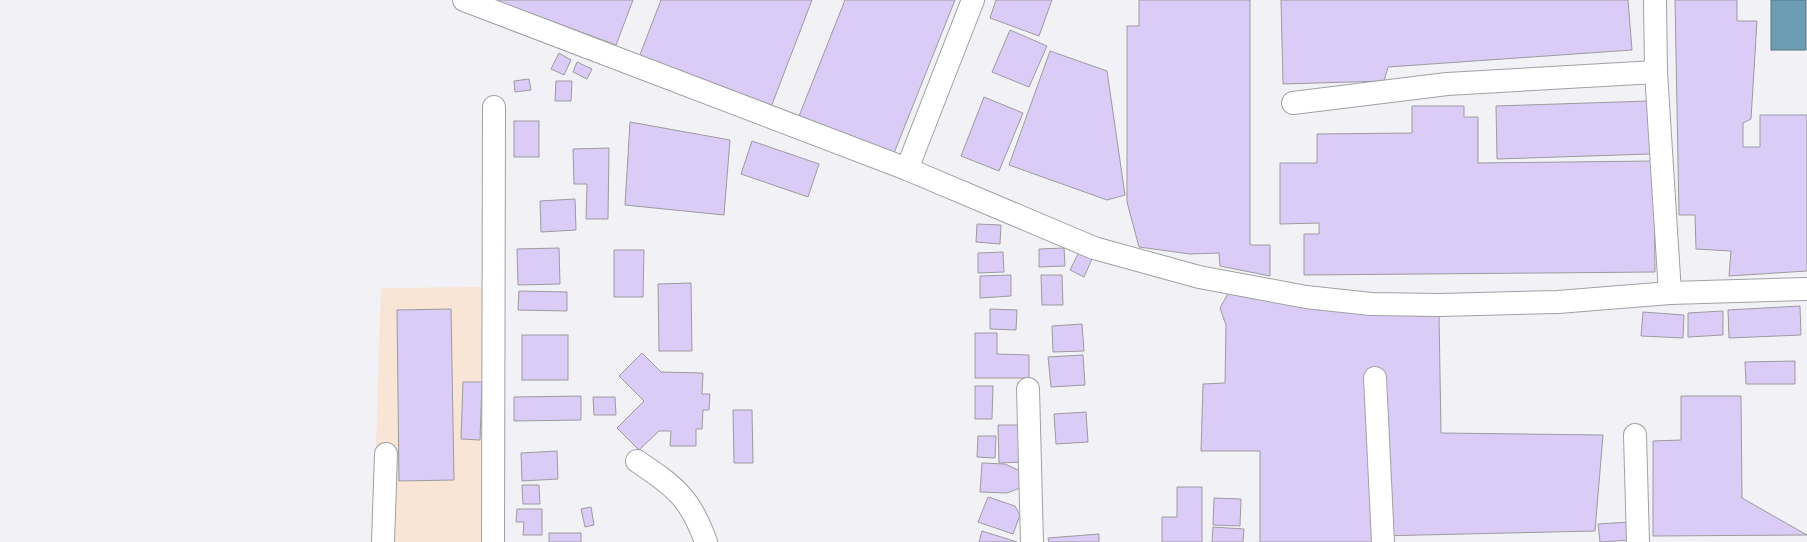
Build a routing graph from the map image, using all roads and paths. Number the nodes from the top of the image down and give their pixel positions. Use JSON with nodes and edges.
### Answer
{"nodes":[{"id":1,"x":464,"y":0,"type":"edge"},
{"id":2,"x":973,"y":0,"type":"edge"},
{"id":3,"x":1654,"y":0,"type":"edge"},
{"id":4,"x":1656,"y":72,"type":"junction"},
{"id":5,"x":1293,"y":103,"type":"dead end"},
{"id":6,"x":494,"y":107,"type":"dead end"},
{"id":7,"x":907,"y":169,"type":"junction"},
{"id":8,"x":1807,"y":289,"type":"edge"},
{"id":9,"x":1670,"y":293,"type":"junction"},
{"id":10,"x":1374,"y":378,"type":"dead end"},
{"id":11,"x":1028,"y":389,"type":"dead end"},
{"id":12,"x":1635,"y":435,"type":"dead end"},
{"id":13,"x":386,"y":454,"type":"dead end"},
{"id":14,"x":637,"y":461,"type":"dead end"},
{"id":15,"x":383,"y":542,"type":"edge"},
{"id":16,"x":493,"y":542,"type":"edge"},
{"id":17,"x":706,"y":542,"type":"edge"},
{"id":18,"x":1032,"y":542,"type":"edge"},
{"id":19,"x":1383,"y":542,"type":"edge"},
{"id":20,"x":1638,"y":542,"type":"edge"}],
"edges":[{"from":1,"to":7,"type":"street"},
{"from":2,"to":7,"type":"street"},
{"from":3,"to":4,"type":"street"},
{"from":4,"to":5,"type":"street"},
{"from":4,"to":9,"type":"street"},
{"from":6,"to":16,"type":"street"},
{"from":7,"to":9,"type":"street"},
{"from":8,"to":9,"type":"street"},
{"from":10,"to":19,"type":"street"},
{"from":11,"to":18,"type":"street"},
{"from":12,"to":20,"type":"street"},
{"from":13,"to":15,"type":"street"},
{"from":14,"to":17,"type":"street"}]}
